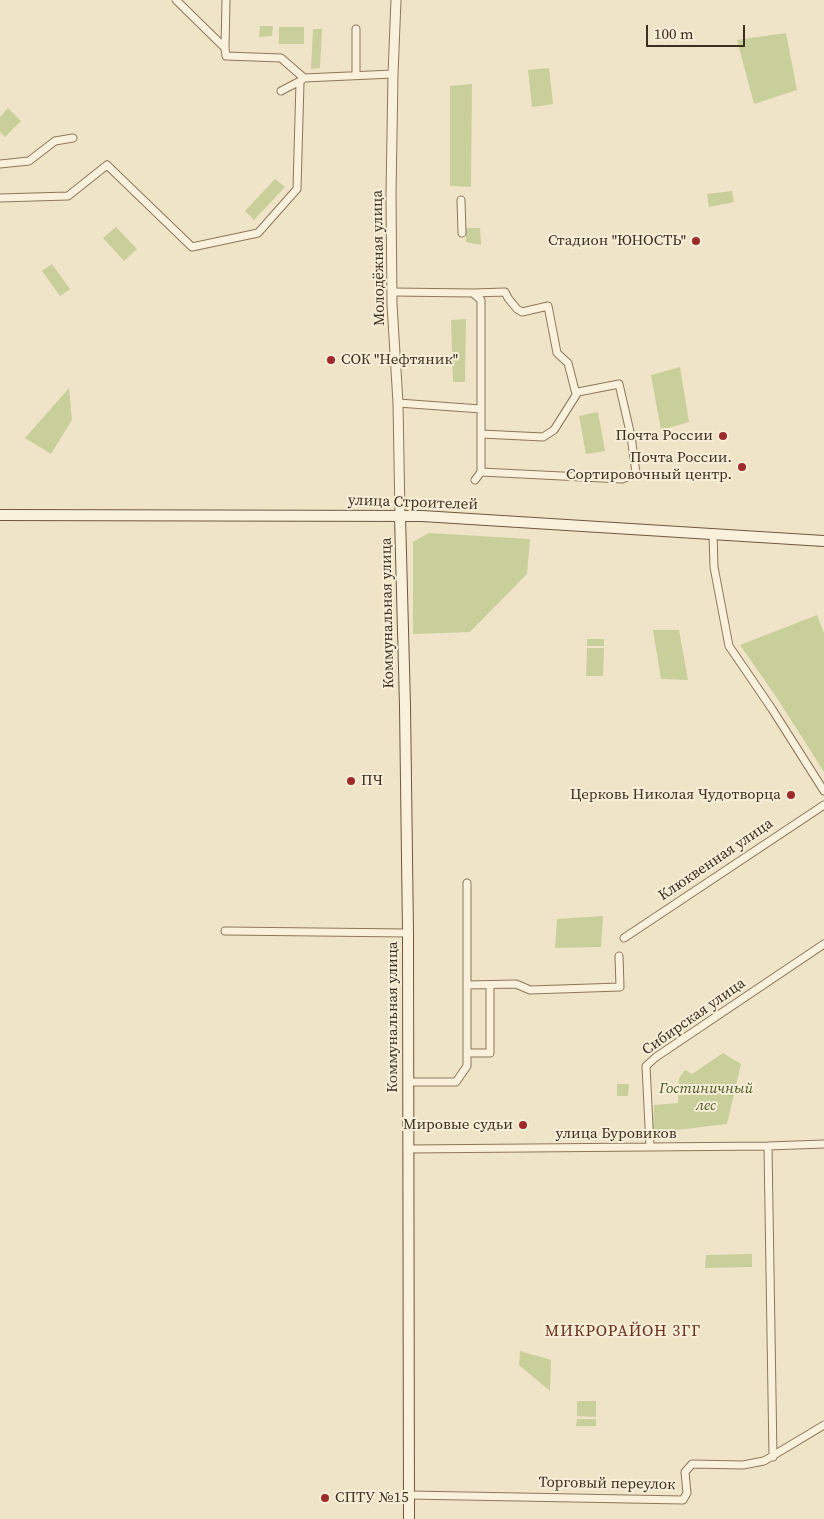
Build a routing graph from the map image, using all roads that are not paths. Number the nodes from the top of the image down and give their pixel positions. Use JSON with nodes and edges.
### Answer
{"nodes":[{"id":1,"x":176,"y":0,"type":"edge"},
{"id":2,"x":226,"y":0,"type":"edge"},
{"id":3,"x":396,"y":0,"type":"edge"},
{"id":4,"x":356,"y":30,"type":"dead end"},
{"id":5,"x":225,"y":48,"type":"junction"},
{"id":6,"x":393,"y":74,"type":"junction"},
{"id":7,"x":356,"y":75,"type":"junction"},
{"id":8,"x":302,"y":80,"type":"junction"},
{"id":9,"x":281,"y":91,"type":"dead end"},
{"id":10,"x":73,"y":138,"type":"dead end"},
{"id":11,"x":0,"y":164,"type":"edge"},
{"id":12,"x":0,"y":198,"type":"edge"},
{"id":13,"x":461,"y":200,"type":"dead end"},
{"id":14,"x":462,"y":234,"type":"dead end"},
{"id":15,"x":393,"y":292,"type":"junction"},
{"id":16,"x":473,"y":293,"type":"junction"},
{"id":17,"x":576,"y":394,"type":"junction"},
{"id":18,"x":398,"y":403,"type":"junction"},
{"id":19,"x":481,"y":408,"type":"junction"},
{"id":20,"x":481,"y":434,"type":"junction"},
{"id":21,"x":481,"y":472,"type":"junction"},
{"id":22,"x":475,"y":480,"type":"dead end"},
{"id":23,"x":0,"y":515,"type":"edge"},
{"id":24,"x":400,"y":516,"type":"junction"},
{"id":25,"x":713,"y":533,"type":"junction"},
{"id":26,"x":824,"y":541,"type":"edge"},
{"id":27,"x":824,"y":792,"type":"edge"},
{"id":28,"x":824,"y":805,"type":"edge"},
{"id":29,"x":467,"y":884,"type":"dead end"},
{"id":30,"x":225,"y":931,"type":"dead end"},
{"id":31,"x":408,"y":933,"type":"junction"},
{"id":32,"x":624,"y":938,"type":"dead end"},
{"id":33,"x":824,"y":944,"type":"edge"},
{"id":34,"x":619,"y":956,"type":"dead end"},
{"id":35,"x":490,"y":984,"type":"junction"},
{"id":36,"x":466,"y":985,"type":"junction"},
{"id":37,"x":467,"y":1053,"type":"junction"},
{"id":38,"x":408,"y":1082,"type":"junction"},
{"id":39,"x":824,"y":1144,"type":"edge"},
{"id":40,"x":768,"y":1146,"type":"junction"},
{"id":41,"x":650,"y":1147,"type":"junction"},
{"id":42,"x":408,"y":1149,"type":"junction"},
{"id":43,"x":824,"y":1425,"type":"edge"},
{"id":44,"x":773,"y":1457,"type":"junction"},
{"id":45,"x":409,"y":1495,"type":"junction"},
{"id":46,"x":409,"y":1519,"type":"edge"}],
"edges":[{"from":1,"to":5,"type":"street"},
{"from":2,"to":5,"type":"street"},
{"from":3,"to":6,"type":"street","name":"Молодёжная улица"},
{"from":4,"to":7,"type":"street"},
{"from":5,"to":8,"type":"street"},
{"from":6,"to":7,"type":"street"},
{"from":6,"to":15,"type":"street","name":"Молодёжная улица"},
{"from":7,"to":8,"type":"street"},
{"from":8,"to":9,"type":"street"},
{"from":8,"to":12,"type":"street"},
{"from":10,"to":11,"type":"street"},
{"from":13,"to":14,"type":"street"},
{"from":15,"to":16,"type":"street"},
{"from":15,"to":18,"type":"street","name":"Молодёжная улица"},
{"from":16,"to":17,"type":"street"},
{"from":16,"to":19,"type":"street"},
{"from":17,"to":20,"type":"street"},
{"from":17,"to":21,"type":"street"},
{"from":18,"to":19,"type":"street"},
{"from":18,"to":24,"type":"street","name":"Молодёжная улица"},
{"from":19,"to":20,"type":"street"},
{"from":20,"to":21,"type":"street"},
{"from":21,"to":22,"type":"street"},
{"from":23,"to":24,"type":"main road","name":"улица Строителей"},
{"from":24,"to":25,"type":"main road","name":"улица Строителей"},
{"from":24,"to":31,"type":"main road","name":"Коммунальная улица"},
{"from":25,"to":26,"type":"main road","name":"улица Строителей"},
{"from":25,"to":27,"type":"street"},
{"from":28,"to":32,"type":"street","name":"Клюквенная улица"},
{"from":29,"to":36,"type":"street"},
{"from":30,"to":31,"type":"street"},
{"from":31,"to":38,"type":"main road","name":"Коммунальная улица"},
{"from":33,"to":41,"type":"street","name":"Сибирская улица"},
{"from":34,"to":35,"type":"street"},
{"from":35,"to":36,"type":"street"},
{"from":35,"to":37,"type":"street"},
{"from":36,"to":37,"type":"street"},
{"from":37,"to":38,"type":"street"},
{"from":38,"to":42,"type":"main road","name":"Коммунальная улица"},
{"from":39,"to":40,"type":"street","name":"улица Буровиков"},
{"from":40,"to":41,"type":"street","name":"улица Буровиков"},
{"from":40,"to":44,"type":"street"},
{"from":41,"to":42,"type":"street","name":"улица Буровиков"},
{"from":42,"to":45,"type":"main road","name":"Коммунальная улица"},
{"from":43,"to":44,"type":"street"},
{"from":44,"to":45,"type":"street","name":"Торговый переулок"},
{"from":45,"to":46,"type":"main road","name":"Коммунальная улица"}]}
